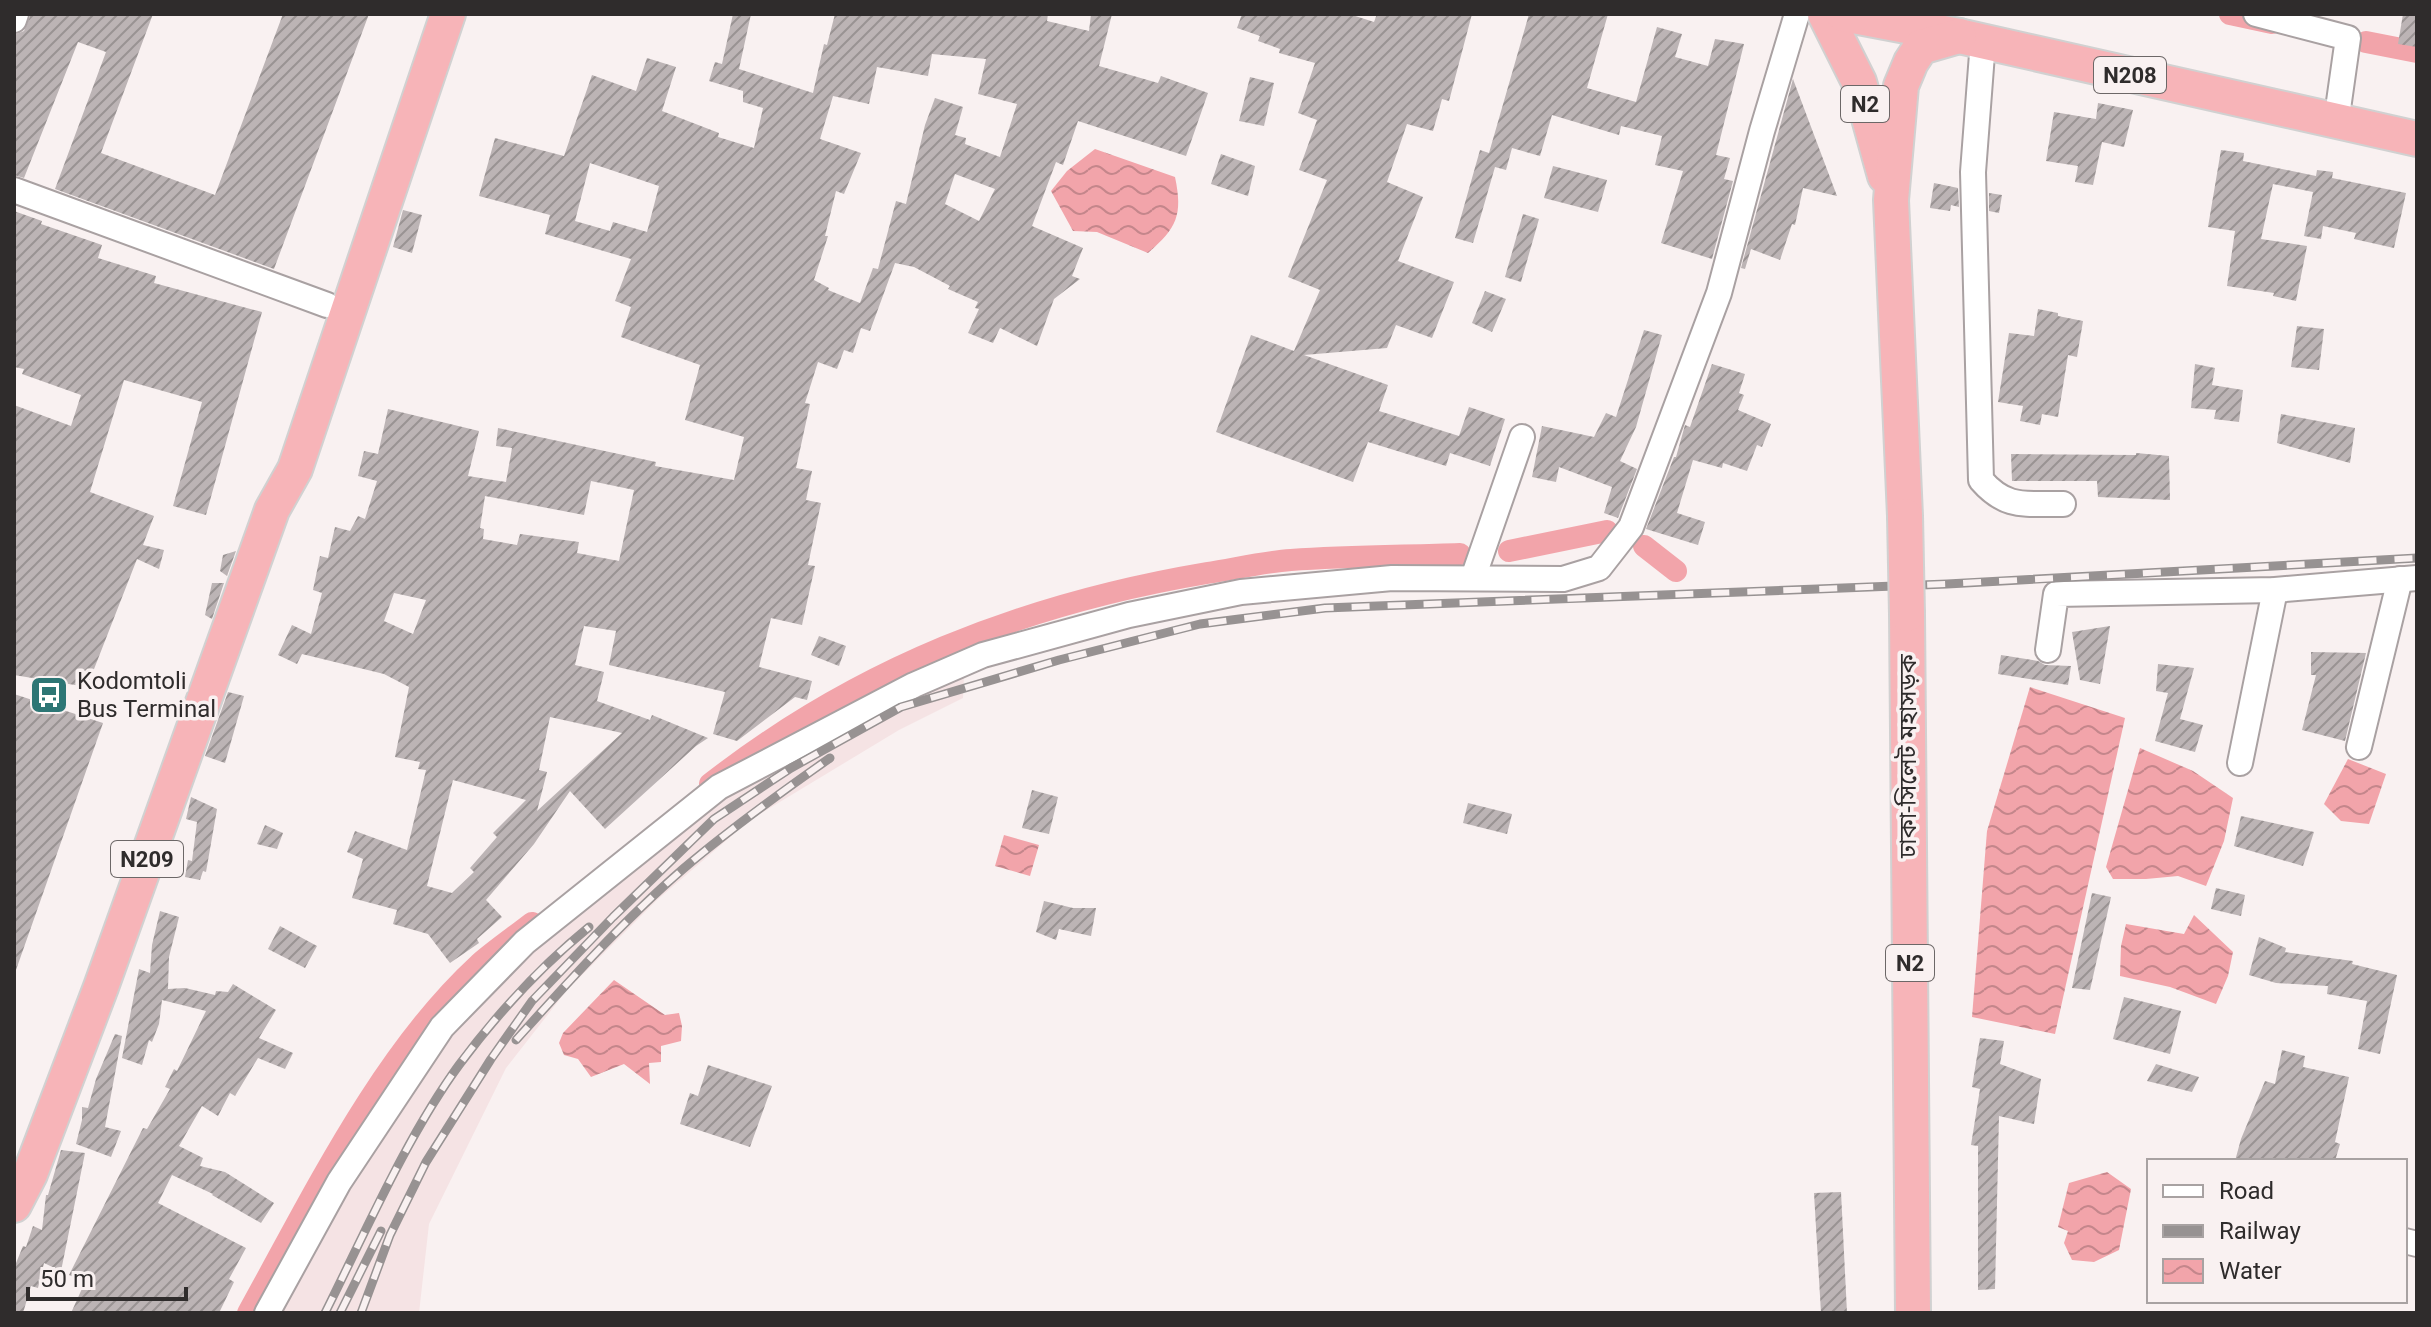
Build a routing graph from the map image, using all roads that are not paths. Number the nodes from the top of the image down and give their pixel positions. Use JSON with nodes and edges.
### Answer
{"nodes":[{"id":1,"x":16,"y":14,"type":"edge"},
{"id":2,"x":424,"y":14,"type":"edge"},
{"id":3,"x":448,"y":14,"type":"edge"},
{"id":4,"x":1797,"y":14,"type":"edge"},
{"id":5,"x":1825,"y":14,"type":"edge"},
{"id":6,"x":1843,"y":14,"type":"edge"},
{"id":7,"x":2256,"y":14,"type":"edge"},
{"id":8,"x":14,"y":20,"type":"edge"},
{"id":9,"x":1964,"y":30,"type":"edge"},
{"id":10,"x":2336,"y":123,"type":"junction"},
{"id":11,"x":2417,"y":139,"type":"edge"},
{"id":12,"x":14,"y":190,"type":"edge"},
{"id":13,"x":1891,"y":200,"type":"junction"},
{"id":14,"x":327,"y":305,"type":"junction"},
{"id":15,"x":1522,"y":437,"type":"dead end"},
{"id":16,"x":2063,"y":504,"type":"dead end"},
{"id":17,"x":272,"y":510,"type":"junction"},
{"id":18,"x":1473,"y":578,"type":"junction"},
{"id":19,"x":2409,"y":579,"type":"edge"},
{"id":20,"x":2275,"y":590,"type":"junction"},
{"id":21,"x":2048,"y":650,"type":"dead end"},
{"id":22,"x":2359,"y":747,"type":"dead end"},
{"id":23,"x":2240,"y":763,"type":"dead end"},
{"id":24,"x":14,"y":1205,"type":"edge"},
{"id":25,"x":267,"y":1313,"type":"edge"},
{"id":26,"x":1913,"y":1313,"type":"edge"}],
"edges":[{"from":1,"to":8,"type":"street"},
{"from":2,"to":14,"type":"highway","number":"N209"},
{"from":3,"to":17,"type":"highway","number":"N209"},
{"from":4,"to":18,"type":"street"},
{"from":5,"to":13,"type":"highway","name":"ঢাকা-সিলেট মহাসড়ক","number":"N2"},
{"from":6,"to":9,"type":"highway","number":"N208"},
{"from":7,"to":10,"type":"street"},
{"from":9,"to":10,"type":"highway","number":"N208"},
{"from":9,"to":13,"type":"highway","name":"ঢাকা-সিলেট মহাসড়ক","number":"N2"},
{"from":9,"to":16,"type":"street"},
{"from":10,"to":11,"type":"highway","number":"N208"},
{"from":12,"to":14,"type":"street"},
{"from":13,"to":26,"type":"highway","name":"ঢাকা-সিলেট মহাসড়ক","number":"N2","bridge":true},
{"from":14,"to":17,"type":"highway","number":"N209"},
{"from":15,"to":18,"type":"street"},
{"from":17,"to":24,"type":"highway","number":"N209"},
{"from":18,"to":25,"type":"street"},
{"from":19,"to":20,"type":"street"},
{"from":19,"to":22,"type":"street"},
{"from":20,"to":21,"type":"street"},
{"from":20,"to":23,"type":"street"}]}
